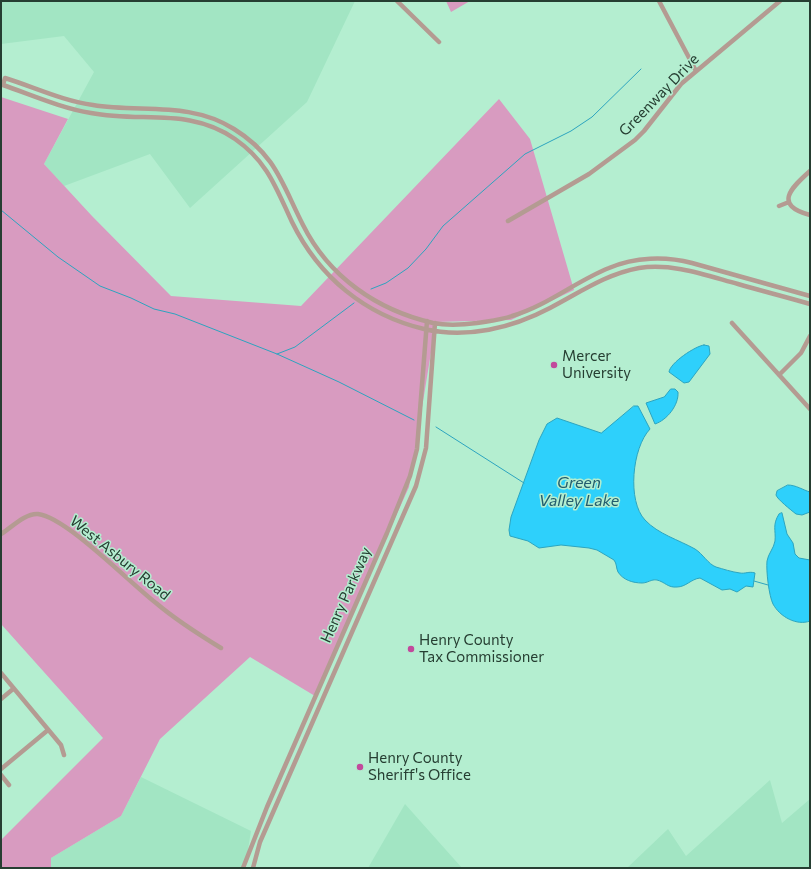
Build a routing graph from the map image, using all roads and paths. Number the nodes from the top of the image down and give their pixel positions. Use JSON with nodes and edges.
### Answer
{"nodes":[{"id":1,"x":397,"y":1,"type":"edge"},
{"id":2,"x":658,"y":1,"type":"edge"},
{"id":3,"x":780,"y":1,"type":"edge"},
{"id":4,"x":439,"y":42,"type":"dead end"},
{"id":5,"x":696,"y":71,"type":"junction"},
{"id":6,"x":810,"y":171,"type":"edge"},
{"id":7,"x":789,"y":202,"type":"junction"},
{"id":8,"x":778,"y":206,"type":"dead end"},
{"id":9,"x":810,"y":215,"type":"edge"},
{"id":10,"x":508,"y":221,"type":"dead end"},
{"id":11,"x":810,"y":296,"type":"edge"},
{"id":12,"x":810,"y":304,"type":"edge"},
{"id":13,"x":427,"y":321,"type":"junction"},
{"id":14,"x":435,"y":323,"type":"junction"},
{"id":15,"x":732,"y":323,"type":"dead end"},
{"id":16,"x":426,"y":329,"type":"junction"},
{"id":17,"x":434,"y":331,"type":"junction"},
{"id":18,"x":810,"y":336,"type":"edge"},
{"id":19,"x":779,"y":375,"type":"junction"},
{"id":20,"x":810,"y":409,"type":"edge"},
{"id":21,"x":1,"y":534,"type":"edge"},
{"id":22,"x":221,"y":648,"type":"dead end"},
{"id":23,"x":1,"y":673,"type":"edge"},
{"id":24,"x":14,"y":688,"type":"junction"},
{"id":25,"x":1,"y":698,"type":"edge"},
{"id":26,"x":48,"y":730,"type":"junction"},
{"id":27,"x":64,"y":755,"type":"dead end"},
{"id":28,"x":1,"y":769,"type":"edge"},
{"id":29,"x":1,"y":775,"type":"edge"},
{"id":30,"x":9,"y":785,"type":"dead end"},
{"id":31,"x":243,"y":868,"type":"edge"},
{"id":32,"x":253,"y":868,"type":"edge"}],
"edges":[{"from":1,"to":4,"type":"street"},
{"from":2,"to":5,"type":"street"},
{"from":3,"to":5,"type":"street","name":"Greenway Drive"},
{"from":5,"to":10,"type":"street","name":"Greenway Drive"},
{"from":6,"to":7,"type":"street"},
{"from":7,"to":8,"type":"street"},
{"from":7,"to":9,"type":"street"},
{"from":11,"to":14,"type":"street"},
{"from":12,"to":17,"type":"street"},
{"from":13,"to":14,"type":"street"},
{"from":13,"to":16,"type":"street","name":"Henry Parkway"},
{"from":13,"to":16,"type":"street"},
{"from":14,"to":17,"type":"street","name":"Henry Parkway"},
{"from":15,"to":19,"type":"street"},
{"from":16,"to":17,"type":"street"},
{"from":16,"to":31,"type":"street","name":"Henry Parkway"},
{"from":17,"to":32,"type":"street","name":"Henry Parkway"},
{"from":18,"to":19,"type":"street"},
{"from":19,"to":20,"type":"street"},
{"from":21,"to":22,"type":"street","name":"West Asbury Road"},
{"from":23,"to":24,"type":"street"},
{"from":24,"to":25,"type":"street"},
{"from":24,"to":26,"type":"street"},
{"from":26,"to":27,"type":"street"},
{"from":26,"to":28,"type":"street"},
{"from":29,"to":30,"type":"street"}]}
